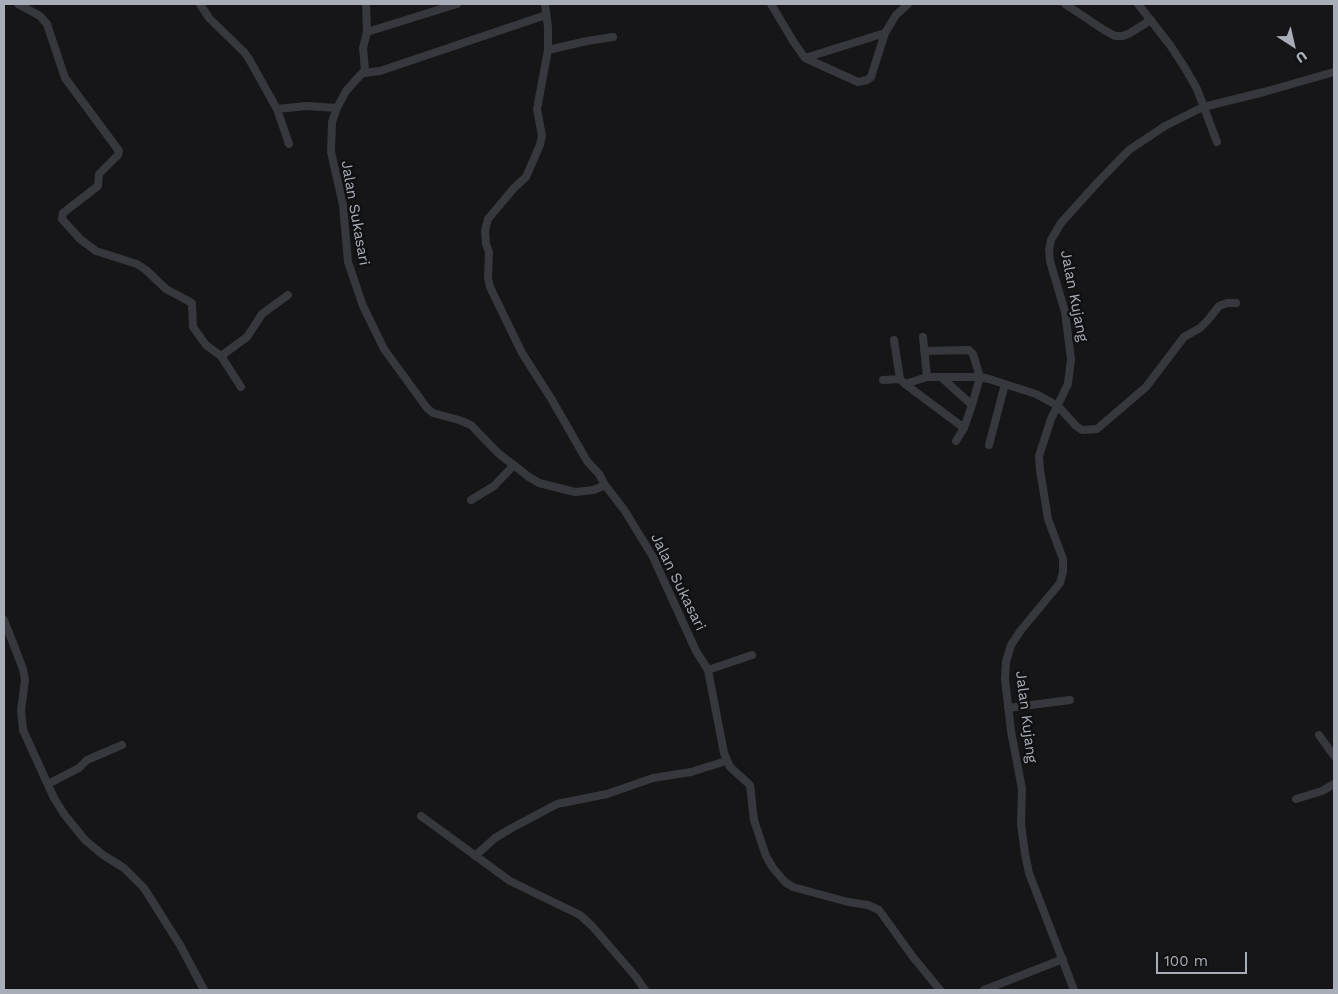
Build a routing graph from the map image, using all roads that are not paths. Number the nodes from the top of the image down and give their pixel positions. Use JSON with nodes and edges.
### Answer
{"nodes":[{"id":1,"x":18,"y":4,"type":"edge"},
{"id":2,"x":200,"y":4,"type":"edge"},
{"id":3,"x":366,"y":4,"type":"edge"},
{"id":4,"x":457,"y":4,"type":"edge"},
{"id":5,"x":545,"y":4,"type":"edge"},
{"id":6,"x":908,"y":4,"type":"edge"},
{"id":7,"x":1065,"y":4,"type":"edge"},
{"id":8,"x":1138,"y":4,"type":"edge"},
{"id":9,"x":774,"y":5,"type":"edge"},
{"id":10,"x":546,"y":15,"type":"junction"},
{"id":11,"x":1151,"y":20,"type":"junction"},
{"id":12,"x":367,"y":32,"type":"junction"},
{"id":13,"x":885,"y":33,"type":"junction"},
{"id":14,"x":613,"y":37,"type":"dead end"},
{"id":15,"x":548,"y":50,"type":"junction"},
{"id":16,"x":805,"y":58,"type":"junction"},
{"id":17,"x":1334,"y":72,"type":"edge"},
{"id":18,"x":364,"y":73,"type":"junction"},
{"id":19,"x":1203,"y":107,"type":"junction"},
{"id":20,"x":336,"y":108,"type":"junction"},
{"id":21,"x":277,"y":109,"type":"junction"},
{"id":22,"x":1217,"y":142,"type":"dead end"},
{"id":23,"x":289,"y":144,"type":"dead end"},
{"id":24,"x":288,"y":295,"type":"dead end"},
{"id":25,"x":1236,"y":303,"type":"dead end"},
{"id":26,"x":923,"y":337,"type":"dead end"},
{"id":27,"x":894,"y":340,"type":"dead end"},
{"id":28,"x":924,"y":351,"type":"junction"},
{"id":29,"x":221,"y":356,"type":"junction"},
{"id":30,"x":941,"y":377,"type":"junction"},
{"id":31,"x":980,"y":377,"type":"junction"},
{"id":32,"x":928,"y":378,"type":"junction"},
{"id":33,"x":882,"y":380,"type":"dead end"},
{"id":34,"x":902,"y":381,"type":"junction"},
{"id":35,"x":1005,"y":384,"type":"junction"},
{"id":36,"x":241,"y":387,"type":"dead end"},
{"id":37,"x":972,"y":405,"type":"junction"},
{"id":38,"x":1058,"y":406,"type":"junction"},
{"id":39,"x":964,"y":428,"type":"junction"},
{"id":40,"x":956,"y":441,"type":"dead end"},
{"id":41,"x":989,"y":445,"type":"dead end"},
{"id":42,"x":514,"y":465,"type":"junction"},
{"id":43,"x":605,"y":485,"type":"junction"},
{"id":44,"x":471,"y":500,"type":"dead end"},
{"id":45,"x":4,"y":620,"type":"edge"},
{"id":46,"x":752,"y":655,"type":"dead end"},
{"id":47,"x":708,"y":670,"type":"junction"},
{"id":48,"x":1070,"y":700,"type":"dead end"},
{"id":49,"x":1008,"y":708,"type":"junction"},
{"id":50,"x":1319,"y":735,"type":"dead end"},
{"id":51,"x":122,"y":745,"type":"dead end"},
{"id":52,"x":1334,"y":756,"type":"edge"},
{"id":53,"x":726,"y":760,"type":"junction"},
{"id":54,"x":48,"y":784,"type":"junction"},
{"id":55,"x":1334,"y":784,"type":"edge"},
{"id":56,"x":1296,"y":799,"type":"dead end"},
{"id":57,"x":421,"y":816,"type":"dead end"},
{"id":58,"x":475,"y":856,"type":"junction"},
{"id":59,"x":1062,"y":959,"type":"junction"},
{"id":60,"x":204,"y":990,"type":"edge"},
{"id":61,"x":645,"y":990,"type":"edge"},
{"id":62,"x":940,"y":990,"type":"edge"},
{"id":63,"x":984,"y":990,"type":"edge"},
{"id":64,"x":1074,"y":990,"type":"edge"}],
"edges":[{"from":1,"to":29,"type":"street"},
{"from":2,"to":21,"type":"street"},
{"from":3,"to":12,"type":"street"},
{"from":4,"to":12,"type":"street"},
{"from":5,"to":10,"type":"street"},
{"from":6,"to":13,"type":"street"},
{"from":7,"to":11,"type":"street"},
{"from":8,"to":11,"type":"street"},
{"from":9,"to":16,"type":"street"},
{"from":10,"to":15,"type":"street"},
{"from":10,"to":18,"type":"street"},
{"from":11,"to":19,"type":"street"},
{"from":12,"to":18,"type":"street"},
{"from":13,"to":16,"type":"street"},
{"from":13,"to":16,"type":"street"},
{"from":14,"to":15,"type":"street"},
{"from":15,"to":43,"type":"street"},
{"from":17,"to":19,"type":"street","name":"Jalan Kujang"},
{"from":18,"to":20,"type":"street","name":"Jalan Sukasari"},
{"from":19,"to":22,"type":"street"},
{"from":19,"to":38,"type":"street","name":"Jalan Kujang"},
{"from":20,"to":21,"type":"street"},
{"from":20,"to":42,"type":"street","name":"Jalan Sukasari"},
{"from":21,"to":23,"type":"street"},
{"from":24,"to":29,"type":"street"},
{"from":25,"to":38,"type":"street"},
{"from":26,"to":28,"type":"street"},
{"from":27,"to":34,"type":"street"},
{"from":28,"to":31,"type":"street"},
{"from":28,"to":32,"type":"street"},
{"from":29,"to":36,"type":"street"},
{"from":30,"to":31,"type":"street"},
{"from":30,"to":32,"type":"street"},
{"from":30,"to":37,"type":"street"},
{"from":31,"to":35,"type":"street"},
{"from":31,"to":37,"type":"street"},
{"from":32,"to":34,"type":"street"},
{"from":33,"to":34,"type":"street"},
{"from":34,"to":39,"type":"street"},
{"from":35,"to":38,"type":"street"},
{"from":35,"to":41,"type":"street"},
{"from":37,"to":39,"type":"street"},
{"from":38,"to":49,"type":"street","name":"Jalan Kujang"},
{"from":39,"to":40,"type":"street"},
{"from":42,"to":43,"type":"street","name":"Jalan Sukasari"},
{"from":42,"to":44,"type":"street"},
{"from":43,"to":47,"type":"street","name":"Jalan Sukasari"},
{"from":45,"to":54,"type":"street"},
{"from":46,"to":47,"type":"street"},
{"from":47,"to":53,"type":"street","name":"Jalan Sukasari"},
{"from":48,"to":49,"type":"street"},
{"from":49,"to":59,"type":"street","name":"Jalan Kujang"},
{"from":50,"to":52,"type":"street"},
{"from":51,"to":54,"type":"street"},
{"from":53,"to":58,"type":"street"},
{"from":53,"to":62,"type":"street","name":"Jalan Sukasari"},
{"from":54,"to":60,"type":"street"},
{"from":55,"to":56,"type":"street"},
{"from":57,"to":58,"type":"street"},
{"from":58,"to":61,"type":"street"},
{"from":59,"to":63,"type":"street"},
{"from":59,"to":64,"type":"street","name":"Jalan Kujang"}]}
